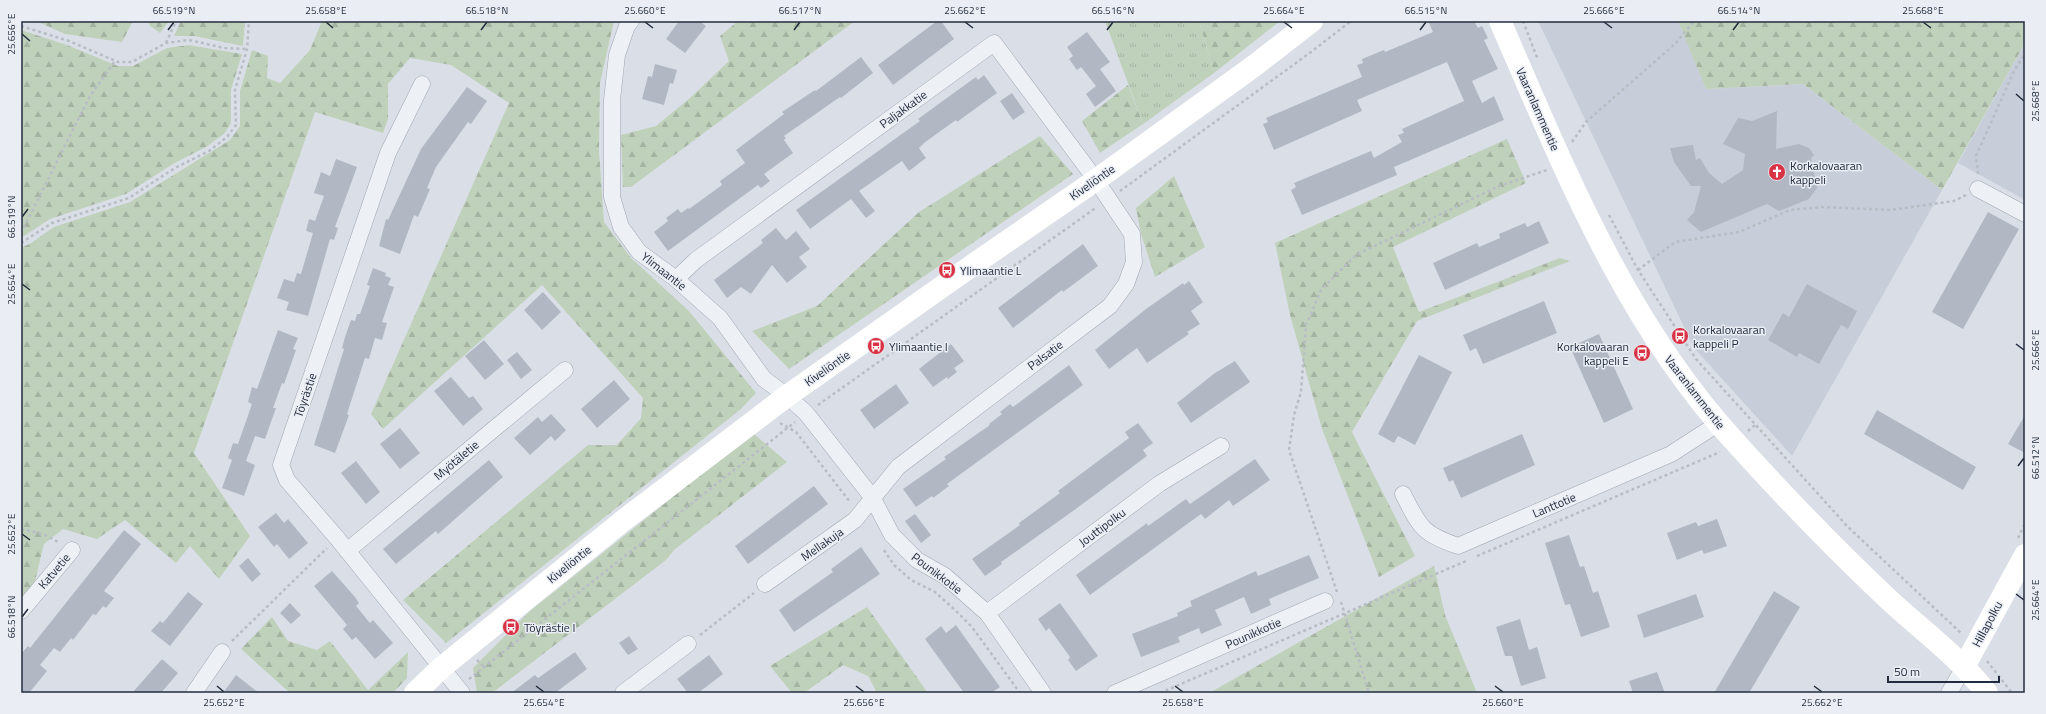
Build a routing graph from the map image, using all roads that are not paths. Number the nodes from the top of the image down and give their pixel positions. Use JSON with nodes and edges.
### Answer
{"nodes":[{"id":1,"x":631,"y":21,"type":"edge"},
{"id":2,"x":1312,"y":21,"type":"edge"},
{"id":3,"x":1500,"y":21,"type":"edge"},
{"id":4,"x":422,"y":84,"type":"dead end"},
{"id":5,"x":1096,"y":180,"type":"junction"},
{"id":6,"x":1978,"y":189,"type":"road end"},
{"id":7,"x":2025,"y":214,"type":"edge"},
{"id":8,"x":676,"y":279,"type":"junction"},
{"id":9,"x":565,"y":370,"type":"dead end"},
{"id":10,"x":787,"y":396,"type":"junction"},
{"id":11,"x":1719,"y":423,"type":"junction"},
{"id":12,"x":1221,"y":446,"type":"dead end"},
{"id":13,"x":1402,"y":494,"type":"dead end"},
{"id":14,"x":872,"y":497,"type":"junction"},
{"id":15,"x":72,"y":550,"type":"road end"},
{"id":16,"x":347,"y":550,"type":"junction"},
{"id":17,"x":2025,"y":555,"type":"edge"},
{"id":18,"x":765,"y":584,"type":"road end"},
{"id":19,"x":1325,"y":601,"type":"dead end"},
{"id":20,"x":21,"y":611,"type":"edge"},
{"id":21,"x":987,"y":613,"type":"junction"},
{"id":22,"x":688,"y":644,"type":"road end"},
{"id":23,"x":222,"y":652,"type":"road end"},
{"id":24,"x":1964,"y":666,"type":"junction"},
{"id":25,"x":441,"y":668,"type":"junction"},
{"id":26,"x":641,"y":688,"type":"edge"},
{"id":27,"x":460,"y":690,"type":"edge"},
{"id":28,"x":194,"y":693,"type":"edge"},
{"id":29,"x":416,"y":693,"type":"edge"},
{"id":30,"x":623,"y":693,"type":"edge"},
{"id":31,"x":1043,"y":693,"type":"edge"},
{"id":32,"x":1115,"y":693,"type":"edge"},
{"id":33,"x":1950,"y":693,"type":"edge"},
{"id":34,"x":1987,"y":693,"type":"edge"}],
"edges":[{"from":1,"to":8,"type":"street","name":"Ylimaantie"},
{"from":2,"to":5,"type":"street","name":"Kiveliöntie"},
{"from":3,"to":11,"type":"street","name":"Vaaranlammentie"},
{"from":4,"to":16,"type":"street","name":"Töyrästie"},
{"from":5,"to":8,"type":"street","name":"Paljakkatie"},
{"from":5,"to":10,"type":"street","name":"Kiveliöntie"},
{"from":5,"to":14,"type":"street","name":"Palsatie"},
{"from":6,"to":7,"type":"street"},
{"from":8,"to":10,"type":"street","name":"Ylimaantie"},
{"from":9,"to":16,"type":"street","name":"Myötäletie"},
{"from":10,"to":14,"type":"street","name":"Pounikkotie"},
{"from":10,"to":25,"type":"street","name":"Kiveliöntie"},
{"from":11,"to":13,"type":"street","name":"Lanttotie"},
{"from":11,"to":24,"type":"street","name":"Vaaranlammentie"},
{"from":12,"to":21,"type":"street","name":"Jouttipolku"},
{"from":14,"to":18,"type":"street","name":"Mellakuja"},
{"from":14,"to":21,"type":"street","name":"Pounikkotie"},
{"from":15,"to":20,"type":"street","name":"Katvetie"},
{"from":16,"to":25,"type":"street","name":"Töyrästie"},
{"from":17,"to":24,"type":"street","name":"Hillapolku"},
{"from":19,"to":32,"type":"street","name":"Pounikkotie"},
{"from":21,"to":31,"type":"street","name":"Pounikkotie"},
{"from":22,"to":26,"type":"street"},
{"from":23,"to":28,"type":"street"},
{"from":24,"to":33,"type":"street","name":"Hillapolku"},
{"from":24,"to":34,"type":"street","name":"Vaaranlammentie"},
{"from":25,"to":27,"type":"street","name":"Töyrästie"},
{"from":25,"to":29,"type":"street","name":"Kiveliöntie"},
{"from":26,"to":30,"type":"street"}]}
